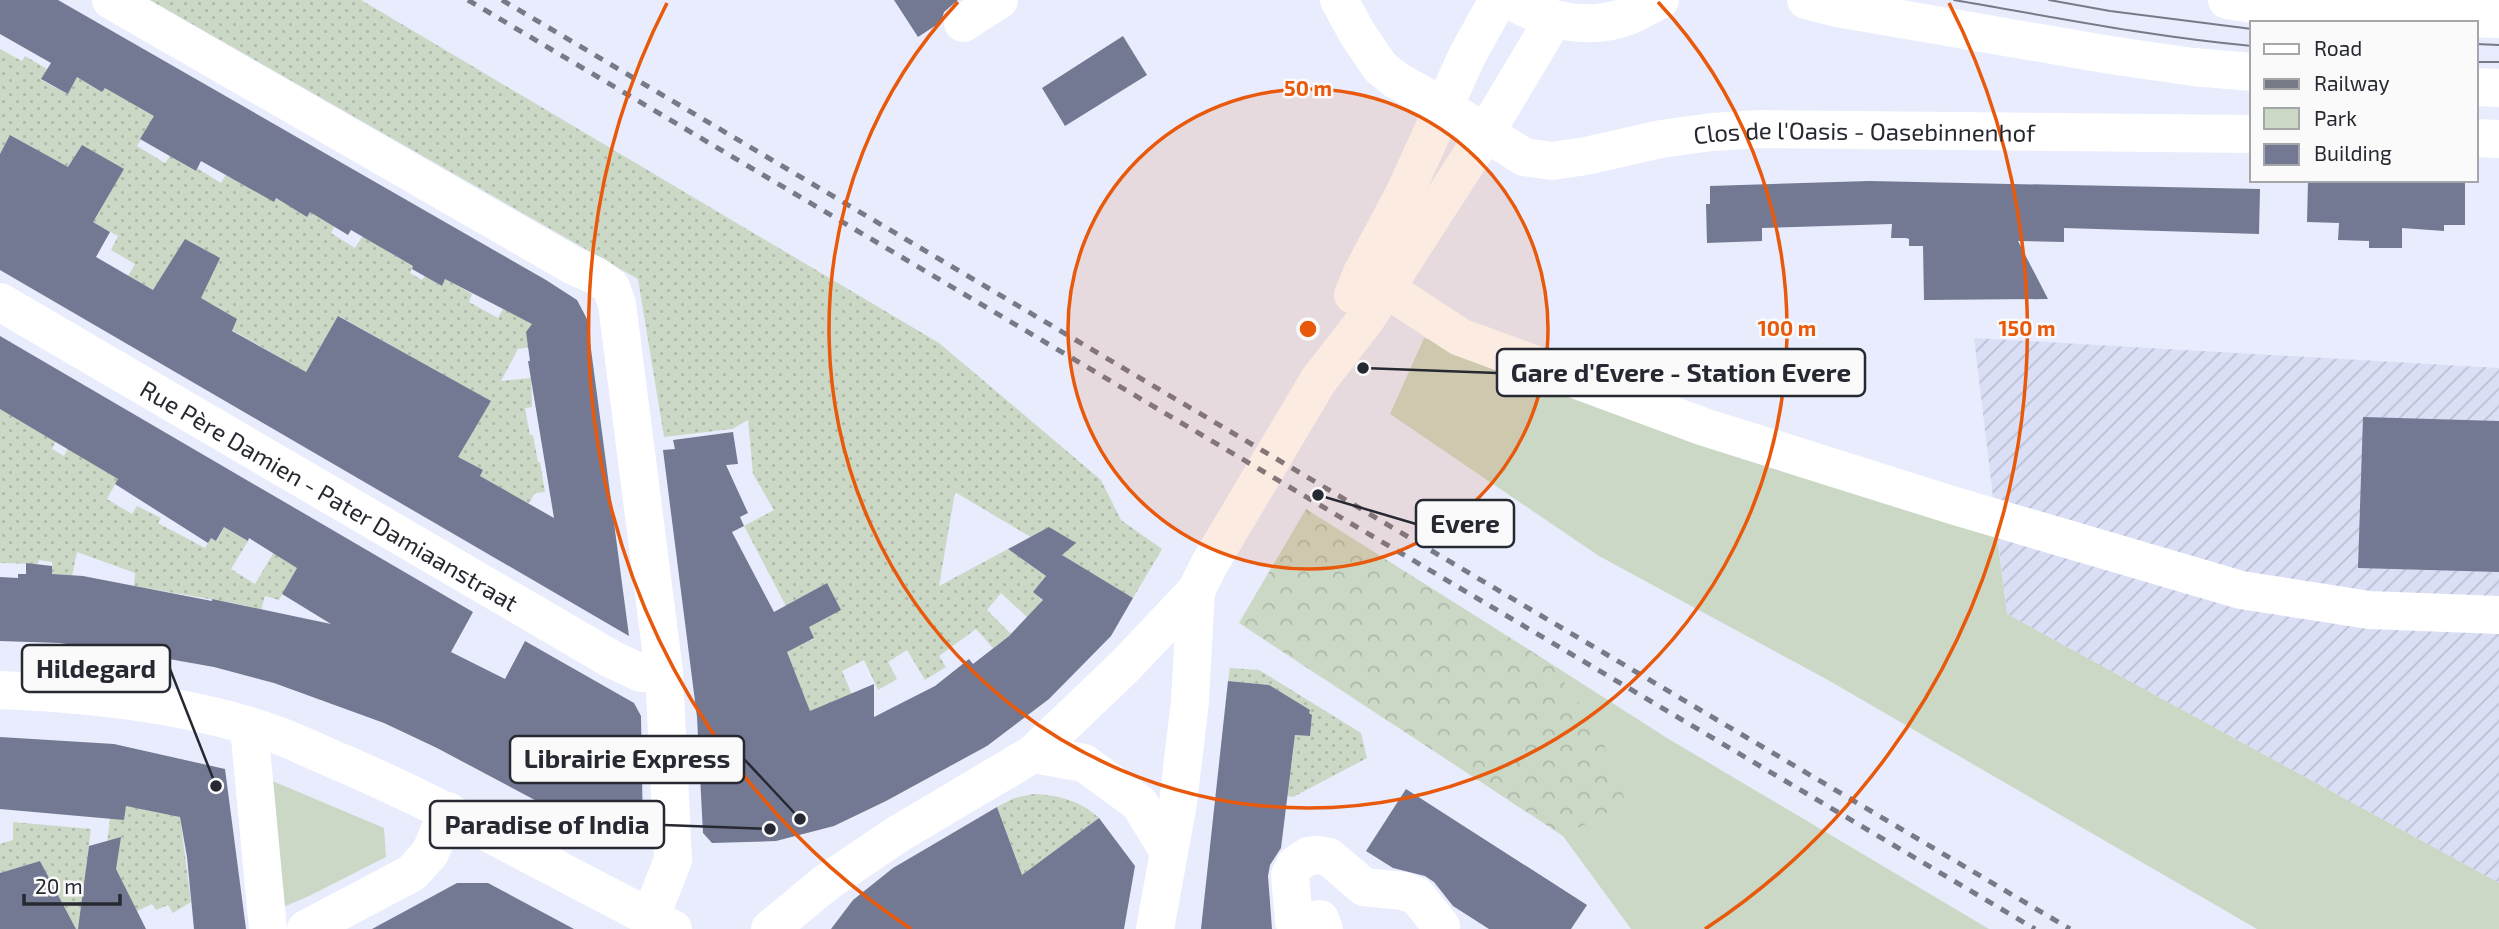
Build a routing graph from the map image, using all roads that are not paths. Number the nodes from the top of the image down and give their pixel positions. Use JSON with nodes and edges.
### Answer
{"nodes":[{"id":1,"x":111,"y":0,"type":"edge"},
{"id":2,"x":999,"y":0,"type":"edge"},
{"id":3,"x":1339,"y":0,"type":"edge"},
{"id":4,"x":1498,"y":0,"type":"edge"},
{"id":5,"x":1511,"y":0,"type":"edge"},
{"id":6,"x":1660,"y":0,"type":"edge"},
{"id":7,"x":1806,"y":0,"type":"edge"},
{"id":8,"x":2227,"y":0,"type":"edge"},
{"id":9,"x":2499,"y":19,"type":"edge"},
{"id":10,"x":1553,"y":20,"type":"junction"},
{"id":11,"x":963,"y":23,"type":"dead end"},
{"id":12,"x":2250,"y":72,"type":"edge"},
{"id":13,"x":2478,"y":87,"type":"edge"},
{"id":14,"x":2499,"y":88,"type":"edge"},
{"id":15,"x":1444,"y":107,"type":"junction"},
{"id":16,"x":1485,"y":134,"type":"junction"},
{"id":17,"x":2250,"y":134,"type":"edge"},
{"id":18,"x":2478,"y":138,"type":"edge"},
{"id":19,"x":2499,"y":139,"type":"edge"},
{"id":20,"x":1373,"y":280,"type":"junction"},
{"id":21,"x":0,"y":302,"type":"edge"},
{"id":22,"x":1202,"y":578,"type":"junction"},
{"id":23,"x":2499,"y":615,"type":"edge"},
{"id":24,"x":664,"y":672,"type":"junction"},
{"id":25,"x":0,"y":690,"type":"edge"},
{"id":26,"x":249,"y":727,"type":"junction"},
{"id":27,"x":1033,"y":754,"type":"junction"},
{"id":28,"x":448,"y":811,"type":"junction"},
{"id":29,"x":1168,"y":850,"type":"junction"},
{"id":30,"x":662,"y":923,"type":"edge"},
{"id":31,"x":1312,"y":923,"type":"edge"},
{"id":32,"x":268,"y":929,"type":"edge"},
{"id":33,"x":306,"y":929,"type":"edge"},
{"id":34,"x":770,"y":929,"type":"edge"},
{"id":35,"x":1155,"y":929,"type":"edge"},
{"id":36,"x":1439,"y":929,"type":"edge"}],
"edges":[{"from":1,"to":24,"type":"street"},
{"from":2,"to":11,"type":"street"},
{"from":3,"to":15,"type":"street","name":"Clos de l'Oasis - Oasebinnenhof"},
{"from":4,"to":15,"type":"street"},
{"from":5,"to":10,"type":"street"},
{"from":6,"to":10,"type":"street"},
{"from":7,"to":12,"type":"street"},
{"from":8,"to":9,"type":"street"},
{"from":10,"to":16,"type":"street"},
{"from":13,"to":14,"type":"street"},
{"from":15,"to":16,"type":"street","name":"Clos de l'Oasis - Oasebinnenhof"},
{"from":15,"to":20,"type":"street"},
{"from":16,"to":17,"type":"street","name":"Clos de l'Oasis - Oasebinnenhof"},
{"from":16,"to":20,"type":"street"},
{"from":18,"to":19,"type":"street"},
{"from":20,"to":22,"type":"street"},
{"from":20,"to":23,"type":"street"},
{"from":21,"to":24,"type":"street","name":"Rue Père Damien - Pater Damiaanstraat"},
{"from":22,"to":27,"type":"street"},
{"from":22,"to":29,"type":"street"},
{"from":24,"to":30,"type":"street"},
{"from":25,"to":26,"type":"street"},
{"from":26,"to":28,"type":"street"},
{"from":26,"to":32,"type":"street"},
{"from":27,"to":29,"type":"street"},
{"from":27,"to":34,"type":"street"},
{"from":28,"to":30,"type":"street"},
{"from":28,"to":33,"type":"street"},
{"from":29,"to":35,"type":"street"},
{"from":31,"to":36,"type":"street"}]}
